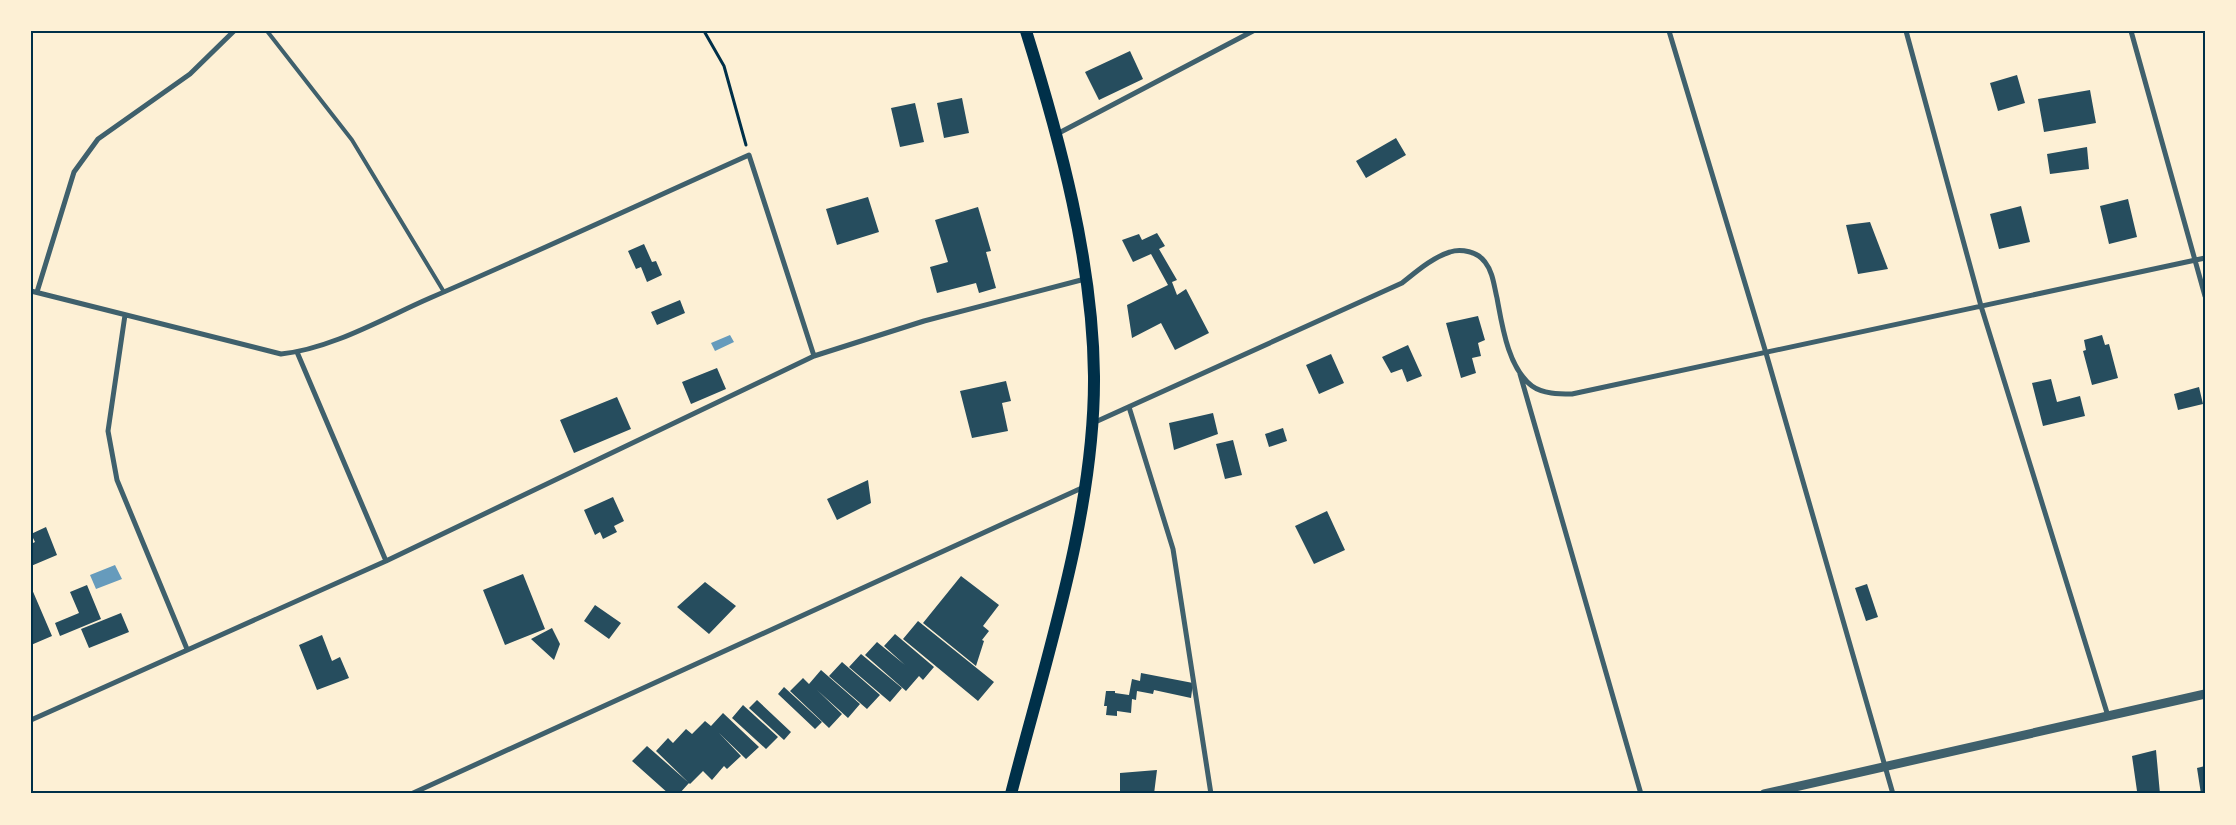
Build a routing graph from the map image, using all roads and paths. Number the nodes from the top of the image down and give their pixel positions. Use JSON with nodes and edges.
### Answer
{"nodes":[{"id":1,"x":234,"y":31,"type":"edge"},
{"id":2,"x":267,"y":31,"type":"edge"},
{"id":3,"x":704,"y":31,"type":"edge"},
{"id":4,"x":1026,"y":31,"type":"edge"},
{"id":5,"x":1253,"y":31,"type":"edge"},
{"id":6,"x":1669,"y":31,"type":"edge"},
{"id":7,"x":1906,"y":31,"type":"edge"},
{"id":8,"x":2132,"y":31,"type":"edge"},
{"id":9,"x":1055,"y":135,"type":"junction"},
{"id":10,"x":749,"y":155,"type":"junction"},
{"id":11,"x":2205,"y":258,"type":"edge"},
{"id":12,"x":2194,"y":260,"type":"junction"},
{"id":13,"x":1086,"y":279,"type":"junction"},
{"id":14,"x":34,"y":292,"type":"edge"},
{"id":15,"x":444,"y":292,"type":"junction"},
{"id":16,"x":2205,"y":296,"type":"edge"},
{"id":17,"x":1981,"y":306,"type":"junction"},
{"id":18,"x":125,"y":315,"type":"junction"},
{"id":19,"x":297,"y":352,"type":"junction"},
{"id":20,"x":1766,"y":353,"type":"junction"},
{"id":21,"x":814,"y":356,"type":"junction"},
{"id":22,"x":1520,"y":374,"type":"junction"},
{"id":23,"x":1129,"y":407,"type":"junction"},
{"id":24,"x":1092,"y":424,"type":"junction"},
{"id":25,"x":1084,"y":487,"type":"junction"},
{"id":26,"x":386,"y":560,"type":"junction"},
{"id":27,"x":187,"y":649,"type":"junction"},
{"id":28,"x":2205,"y":694,"type":"edge"},
{"id":29,"x":2108,"y":716,"type":"junction"},
{"id":30,"x":31,"y":720,"type":"edge"},
{"id":31,"x":1886,"y":766,"type":"junction"},
{"id":32,"x":411,"y":794,"type":"edge"},
{"id":33,"x":1010,"y":794,"type":"edge"},
{"id":34,"x":1211,"y":794,"type":"edge"},
{"id":35,"x":1641,"y":794,"type":"edge"},
{"id":36,"x":1764,"y":794,"type":"edge"},
{"id":37,"x":1893,"y":794,"type":"edge"}],
"edges":[{"from":1,"to":14,"type":"street"},
{"from":2,"to":15,"type":"lane"},
{"from":3,"to":10,"type":"path"},
{"from":4,"to":9,"type":"main road"},
{"from":5,"to":9,"type":"street"},
{"from":6,"to":20,"type":"street"},
{"from":7,"to":17,"type":"street"},
{"from":8,"to":12,"type":"street"},
{"from":9,"to":13,"type":"main road"},
{"from":10,"to":15,"type":"street"},
{"from":10,"to":21,"type":"street"},
{"from":11,"to":12,"type":"street"},
{"from":12,"to":16,"type":"street"},
{"from":12,"to":17,"type":"street"},
{"from":13,"to":21,"type":"street"},
{"from":13,"to":24,"type":"main road"},
{"from":14,"to":18,"type":"street"},
{"from":15,"to":19,"type":"street"},
{"from":17,"to":20,"type":"street"},
{"from":17,"to":29,"type":"street"},
{"from":18,"to":19,"type":"street"},
{"from":18,"to":27,"type":"street"},
{"from":19,"to":26,"type":"street"},
{"from":20,"to":22,"type":"street"},
{"from":20,"to":31,"type":"street"},
{"from":21,"to":26,"type":"street"},
{"from":22,"to":23,"type":"street"},
{"from":22,"to":35,"type":"street"},
{"from":23,"to":24,"type":"street"},
{"from":23,"to":34,"type":"street"},
{"from":24,"to":25,"type":"main road"},
{"from":25,"to":32,"type":"street"},
{"from":25,"to":33,"type":"main road"},
{"from":26,"to":27,"type":"street"},
{"from":27,"to":30,"type":"street"},
{"from":28,"to":29,"type":"street"},
{"from":29,"to":31,"type":"street"},
{"from":31,"to":36,"type":"street"},
{"from":31,"to":37,"type":"street"}]}
